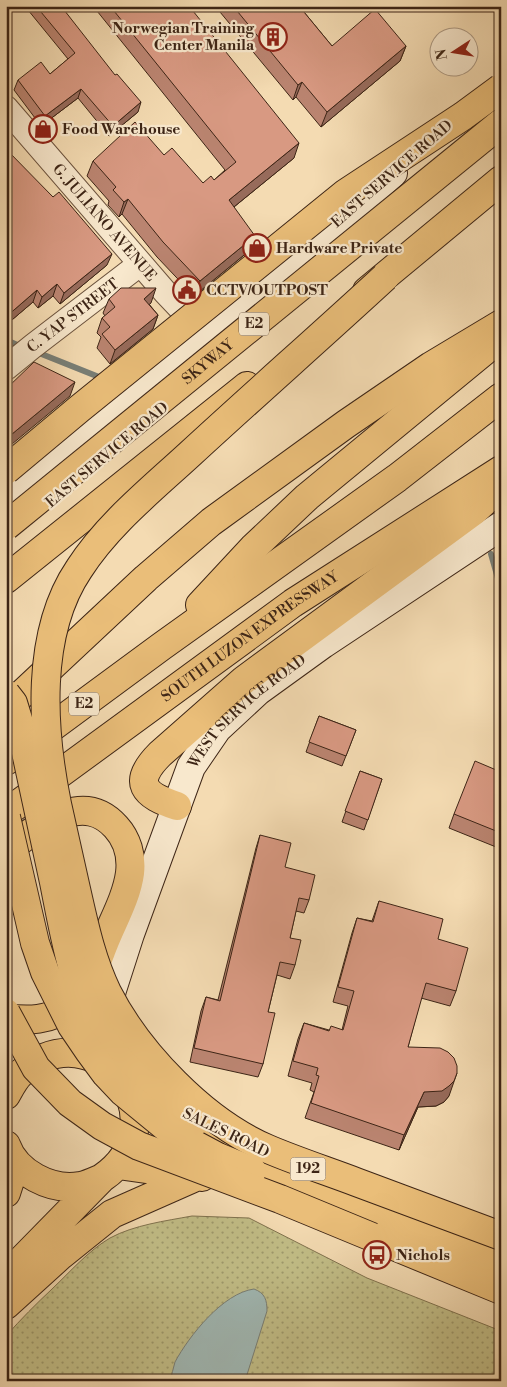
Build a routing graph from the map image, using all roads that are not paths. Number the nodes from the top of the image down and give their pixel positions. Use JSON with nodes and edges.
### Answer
{"nodes":[{"id":1,"x":501,"y":78,"type":"edge"},
{"id":2,"x":501,"y":88,"type":"edge"},
{"id":3,"x":6,"y":108,"type":"edge"},
{"id":4,"x":501,"y":116,"type":"edge"},
{"id":5,"x":501,"y":123,"type":"edge"},
{"id":6,"x":501,"y":180,"type":"edge"},
{"id":7,"x":140,"y":264,"type":"junction"},
{"id":8,"x":385,"y":276,"type":"junction"},
{"id":9,"x":501,"y":324,"type":"edge"},
{"id":10,"x":501,"y":336,"type":"edge"},
{"id":11,"x":217,"y":347,"type":"junction"},
{"id":12,"x":9,"y":366,"type":"edge"},
{"id":13,"x":501,"y":397,"type":"edge"},
{"id":14,"x":6,"y":470,"type":"edge"},
{"id":15,"x":501,"y":470,"type":"edge"},
{"id":16,"x":501,"y":486,"type":"edge"},
{"id":17,"x":6,"y":500,"type":"edge"},
{"id":18,"x":6,"y":526,"type":"edge"},
{"id":19,"x":501,"y":526,"type":"edge"},
{"id":20,"x":6,"y":538,"type":"edge"},
{"id":21,"x":6,"y":579,"type":"edge"},
{"id":22,"x":162,"y":646,"type":"junction"},
{"id":23,"x":6,"y":694,"type":"edge"},
{"id":24,"x":6,"y":709,"type":"edge"},
{"id":25,"x":6,"y":761,"type":"edge"},
{"id":26,"x":177,"y":806,"type":"junction"},
{"id":27,"x":6,"y":812,"type":"edge"},
{"id":28,"x":6,"y":817,"type":"edge"},
{"id":29,"x":6,"y":851,"type":"edge"},
{"id":30,"x":98,"y":988,"type":"junction"},
{"id":31,"x":6,"y":1013,"type":"edge"},
{"id":32,"x":6,"y":1018,"type":"edge"},
{"id":33,"x":6,"y":1043,"type":"edge"},
{"id":34,"x":52,"y":1056,"type":"junction"},
{"id":35,"x":101,"y":1061,"type":"junction"},
{"id":36,"x":123,"y":1081,"type":"junction"},
{"id":37,"x":6,"y":1095,"type":"edge"},
{"id":38,"x":221,"y":1132,"type":"junction"},
{"id":39,"x":11,"y":1153,"type":"edge"},
{"id":40,"x":110,"y":1171,"type":"junction"},
{"id":41,"x":198,"y":1176,"type":"junction"},
{"id":42,"x":6,"y":1193,"type":"edge"},
{"id":43,"x":501,"y":1238,"type":"edge"},
{"id":44,"x":501,"y":1249,"type":"edge"},
{"id":45,"x":501,"y":1266,"type":"edge"},
{"id":46,"x":6,"y":1276,"type":"edge"},
{"id":47,"x":501,"y":1280,"type":"edge"},
{"id":48,"x":501,"y":1290,"type":"edge"},
{"id":49,"x":6,"y":1305,"type":"edge"}],
"edges":[{"from":1,"to":11,"type":"main road","name":"EAST SERVICE ROAD"},
{"from":2,"to":14,"type":"main road","bridge":true},
{"from":3,"to":7,"type":"street","name":"G. JULIANO AVENUE"},
{"from":4,"to":11,"type":"main road","name":"EAST SERVICE ROAD"},
{"from":5,"to":18,"type":"main road","name":"SKYWAY","number":"E2","bridge":true},
{"from":6,"to":8,"type":"main road"},
{"from":7,"to":11,"type":"street","name":"G. JULIANO AVENUE"},
{"from":7,"to":12,"type":"street","name":"C. YAP STREET"},
{"from":8,"to":21,"type":"main road","bridge":true},
{"from":8,"to":43,"type":"main road","bridge":true},
{"from":9,"to":24,"type":"main road"},
{"from":10,"to":22,"type":"main road","number":"E2"},
{"from":11,"to":17,"type":"main road","name":"EAST SERVICE ROAD"},
{"from":11,"to":20,"type":"main road","name":"EAST SERVICE ROAD"},
{"from":13,"to":22,"type":"main road","number":"E2"},
{"from":15,"to":27,"type":"main road","name":"SOUTH LUZON EXPRESSWAY"},
{"from":16,"to":26,"type":"main road"},
{"from":19,"to":26,"type":"main road","name":"WEST SERVICE ROAD"},
{"from":22,"to":25,"type":"main road","number":"E2"},
{"from":23,"to":44,"type":"main road","bridge":true},
{"from":26,"to":30,"type":"main road","name":"WEST SERVICE ROAD"},
{"from":28,"to":45,"type":"main road","bridge":true},
{"from":29,"to":30,"type":"main road"},
{"from":30,"to":32,"type":"main road"},
{"from":30,"to":34,"type":"main road"},
{"from":30,"to":35,"type":"main road"},
{"from":30,"to":38,"type":"main road"},
{"from":31,"to":48,"type":"main road","bridge":true},
{"from":33,"to":34,"type":"main road"},
{"from":34,"to":35,"type":"main road","number":"192"},
{"from":34,"to":37,"type":"main road"},
{"from":35,"to":36,"type":"main road","number":"192"},
{"from":36,"to":38,"type":"main road","name":"SALES ROAD","number":"192"},
{"from":36,"to":40,"type":"main road","number":"192"},
{"from":38,"to":43,"type":"main road","name":"SALES ROAD","number":"192"},
{"from":39,"to":40,"type":"main road","number":"192"},
{"from":39,"to":42,"type":"main road"},
{"from":40,"to":41,"type":"main road","number":"192"},
{"from":40,"to":46,"type":"main road"},
{"from":41,"to":47,"type":"main road","number":"192"},
{"from":41,"to":49,"type":"main road"}]}
